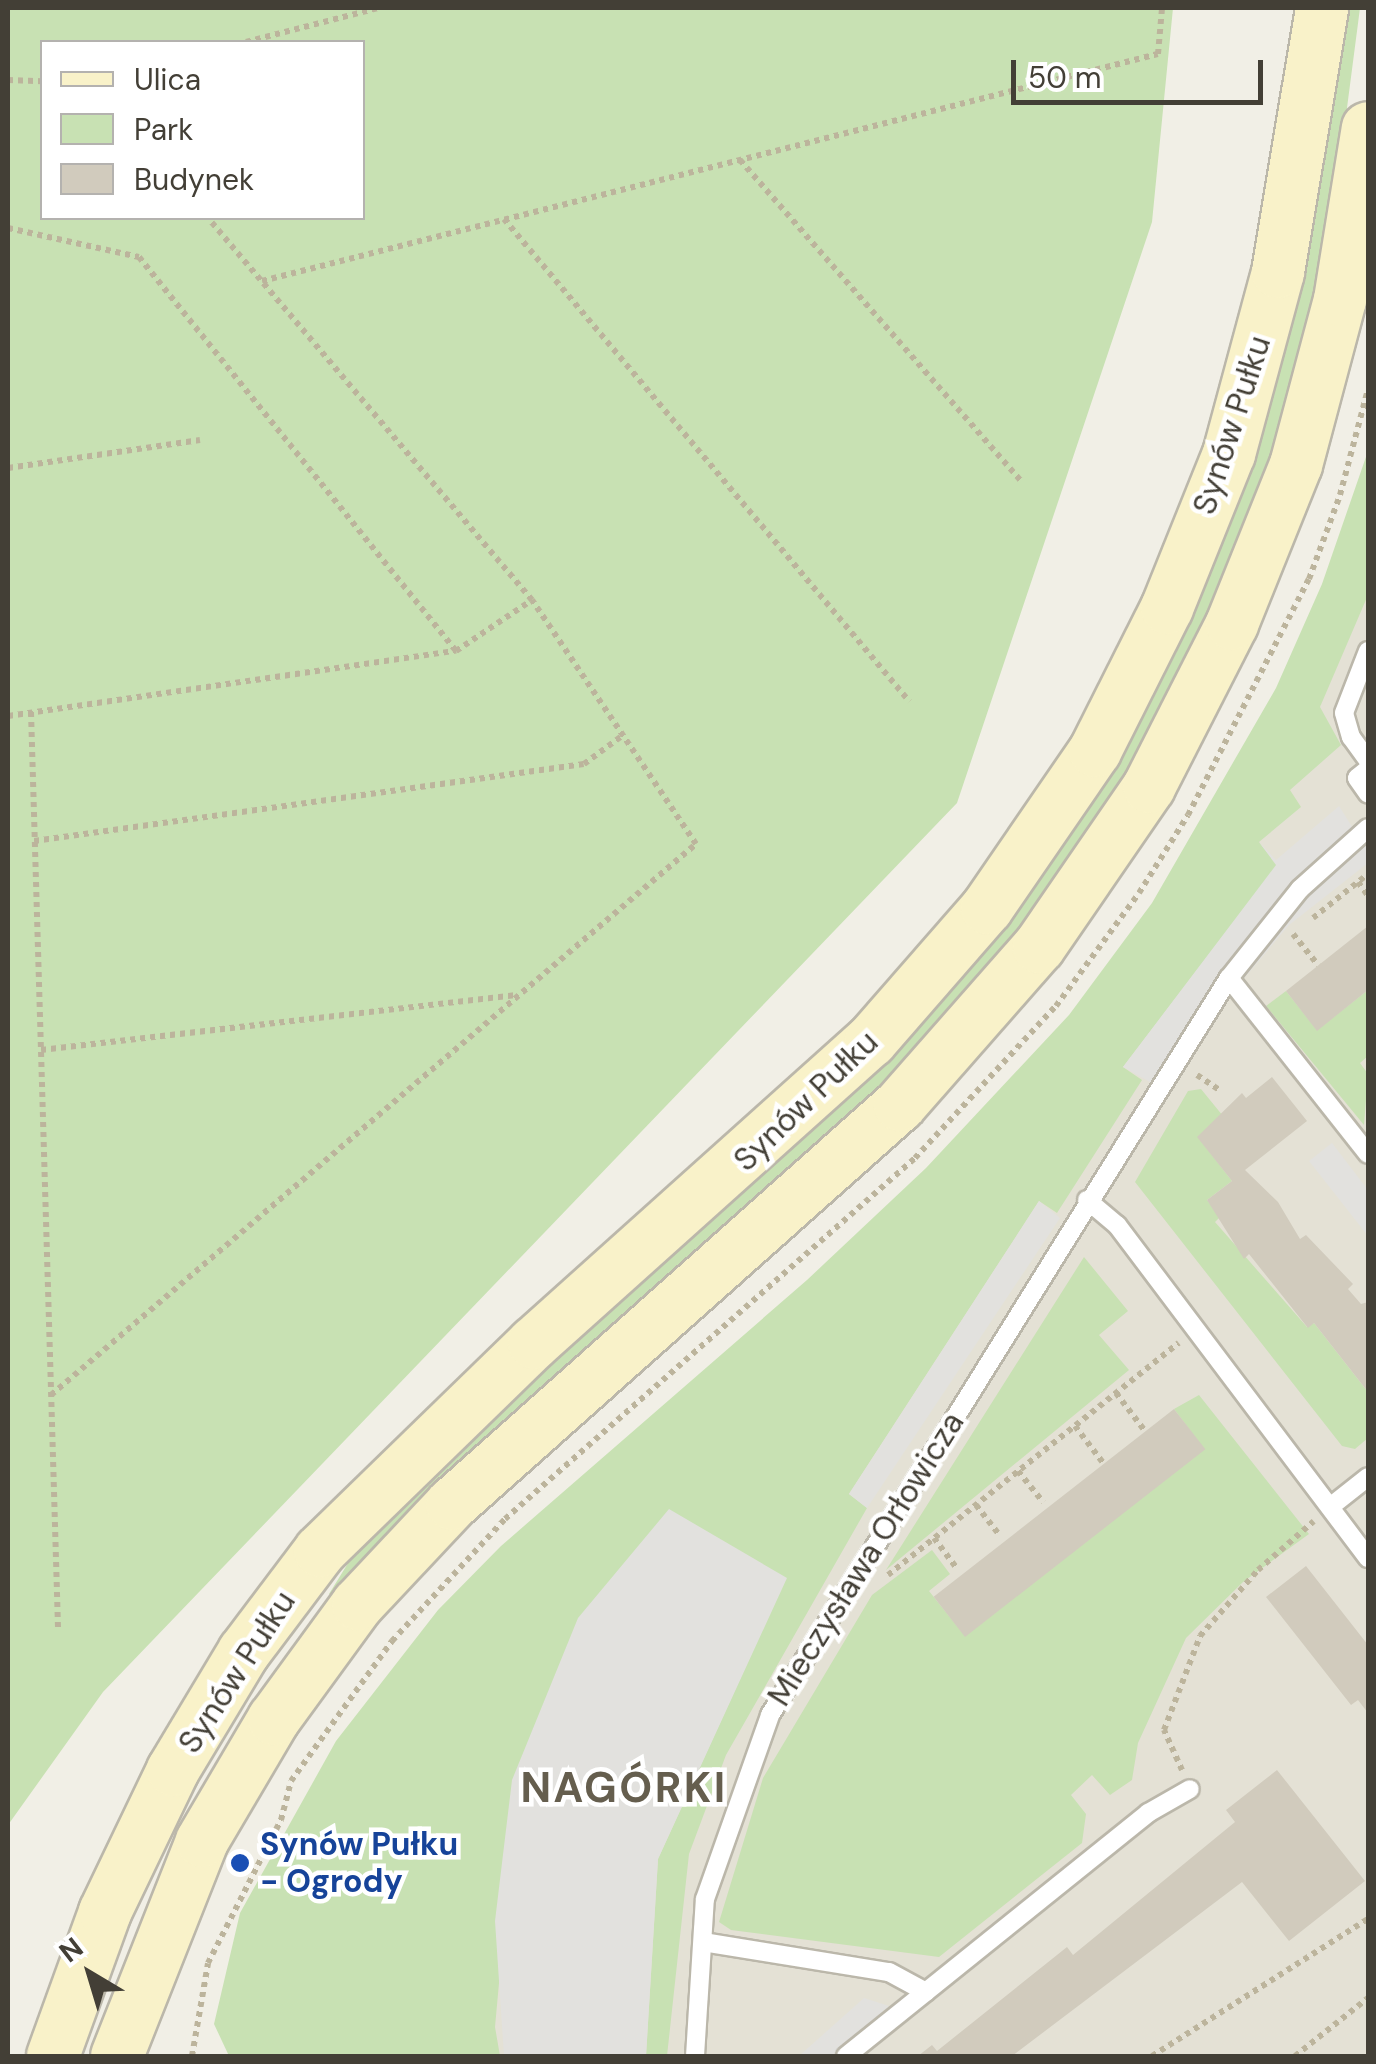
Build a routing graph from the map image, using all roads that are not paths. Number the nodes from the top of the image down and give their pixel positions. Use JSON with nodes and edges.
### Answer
{"nodes":[{"id":1,"x":1322,"y":8,"type":"edge"},
{"id":2,"x":1368,"y":128,"type":"edge"},
{"id":3,"x":1368,"y":651,"type":"edge"},
{"id":4,"x":1368,"y":760,"type":"edge"},
{"id":5,"x":1368,"y":769,"type":"edge"},
{"id":6,"x":1368,"y":794,"type":"edge"},
{"id":7,"x":1368,"y":828,"type":"edge"},
{"id":8,"x":1228,"y":978,"type":"junction"},
{"id":9,"x":1368,"y":1154,"type":"edge"},
{"id":10,"x":1087,"y":1200,"type":"junction"},
{"id":11,"x":1368,"y":1478,"type":"edge"},
{"id":12,"x":1330,"y":1507,"type":"junction"},
{"id":13,"x":1368,"y":1558,"type":"edge"},
{"id":14,"x":1190,"y":1789,"type":"road end"},
{"id":15,"x":703,"y":1942,"type":"junction"},
{"id":16,"x":926,"y":1992,"type":"junction"},
{"id":17,"x":53,"y":2056,"type":"edge"},
{"id":18,"x":118,"y":2056,"type":"edge"},
{"id":19,"x":695,"y":2056,"type":"edge"},
{"id":20,"x":846,"y":2056,"type":"edge"}],
"edges":[{"from":1,"to":17,"type":"main road","name":"Synów Pułku"},
{"from":2,"to":18,"type":"main road","name":"Synów Pułku"},
{"from":3,"to":4,"type":"lane"},
{"from":5,"to":6,"type":"lane"},
{"from":7,"to":8,"type":"lane","name":"Mieczysława Orłowicza"},
{"from":8,"to":9,"type":"lane"},
{"from":8,"to":10,"type":"lane","name":"Mieczysława Orłowicza"},
{"from":10,"to":12,"type":"lane"},
{"from":10,"to":15,"type":"lane","name":"Mieczysława Orłowicza"},
{"from":11,"to":12,"type":"lane"},
{"from":12,"to":13,"type":"lane"},
{"from":14,"to":16,"type":"lane"},
{"from":15,"to":16,"type":"lane"},
{"from":15,"to":19,"type":"lane","name":"Mieczysława Orłowicza"},
{"from":16,"to":20,"type":"lane"}]}
